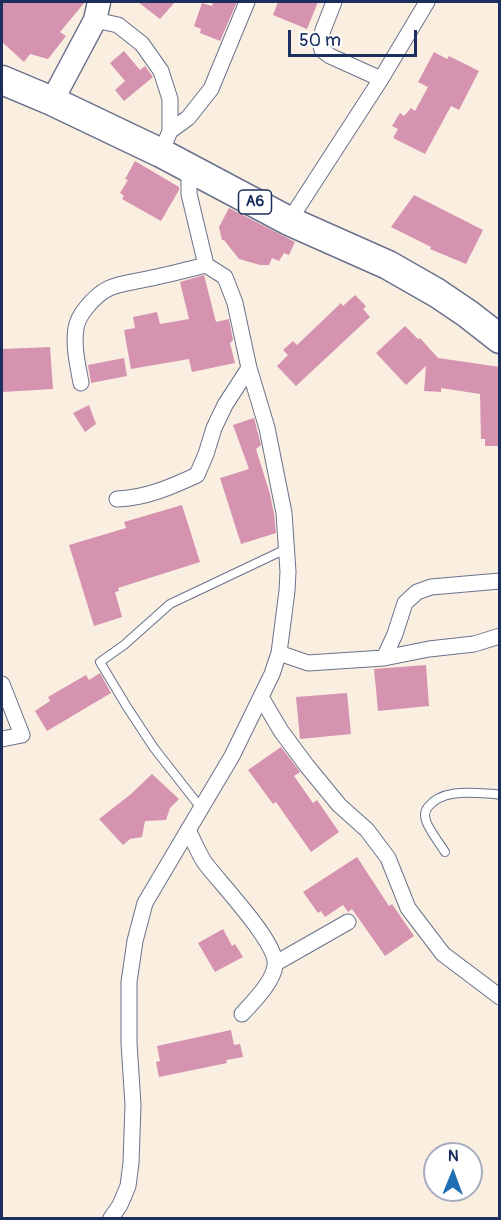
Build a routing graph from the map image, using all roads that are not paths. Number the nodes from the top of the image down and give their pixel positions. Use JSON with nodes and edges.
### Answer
{"nodes":[{"id":1,"x":247,"y":2,"type":"edge"},
{"id":2,"x":334,"y":2,"type":"edge"},
{"id":3,"x":427,"y":2,"type":"edge"},
{"id":4,"x":97,"y":11,"type":"edge"},
{"id":5,"x":381,"y":79,"type":"junction"},
{"id":6,"x":2,"y":80,"type":"edge"},
{"id":7,"x":52,"y":100,"type":"junction"},
{"id":8,"x":165,"y":142,"type":"junction"},
{"id":9,"x":189,"y":168,"type":"junction"},
{"id":10,"x":289,"y":221,"type":"junction"},
{"id":11,"x":206,"y":265,"type":"junction"},
{"id":12,"x":500,"y":339,"type":"edge"},
{"id":13,"x":249,"y":368,"type":"junction"},
{"id":14,"x":81,"y":383,"type":"dead end"},
{"id":15,"x":117,"y":499,"type":"dead end"},
{"id":16,"x":286,"y":549,"type":"junction"},
{"id":17,"x":500,"y":581,"type":"edge"},
{"id":18,"x":500,"y":636,"type":"edge"},
{"id":19,"x":279,"y":653,"type":"junction"},
{"id":20,"x":384,"y":658,"type":"junction"},
{"id":21,"x":2,"y":684,"type":"edge"},
{"id":22,"x":261,"y":697,"type":"junction"},
{"id":23,"x":2,"y":739,"type":"edge"},
{"id":24,"x":500,"y":795,"type":"edge"},
{"id":25,"x":201,"y":809,"type":"junction"},
{"id":26,"x":188,"y":830,"type":"junction"},
{"id":27,"x":445,"y":852,"type":"dead end"},
{"id":28,"x":348,"y":922,"type":"dead end"},
{"id":29,"x":276,"y":963,"type":"junction"},
{"id":30,"x":500,"y":998,"type":"edge"},
{"id":31,"x":242,"y":1014,"type":"dead end"},
{"id":32,"x":111,"y":1218,"type":"edge"}],
"edges":[{"from":1,"to":8,"type":"street"},
{"from":2,"to":5,"type":"street"},
{"from":3,"to":5,"type":"street"},
{"from":4,"to":7,"type":"street"},
{"from":4,"to":8,"type":"street"},
{"from":5,"to":10,"type":"street"},
{"from":6,"to":7,"type":"highway","number":"A6"},
{"from":7,"to":8,"type":"highway","number":"A6"},
{"from":8,"to":9,"type":"highway","number":"A6"},
{"from":9,"to":10,"type":"highway","number":"A6"},
{"from":9,"to":11,"type":"street"},
{"from":10,"to":12,"type":"highway","number":"A6"},
{"from":11,"to":13,"type":"street"},
{"from":11,"to":14,"type":"street"},
{"from":13,"to":15,"type":"street"},
{"from":13,"to":16,"type":"street"},
{"from":16,"to":19,"type":"street"},
{"from":16,"to":25,"type":"lane"},
{"from":17,"to":20,"type":"street"},
{"from":18,"to":20,"type":"street"},
{"from":19,"to":20,"type":"street"},
{"from":19,"to":22,"type":"street"},
{"from":21,"to":23,"type":"street"},
{"from":22,"to":25,"type":"street"},
{"from":22,"to":30,"type":"street"},
{"from":24,"to":27,"type":"lane"},
{"from":25,"to":26,"type":"street"},
{"from":26,"to":29,"type":"street"},
{"from":26,"to":32,"type":"street"},
{"from":28,"to":29,"type":"street"},
{"from":29,"to":31,"type":"street"}]}
